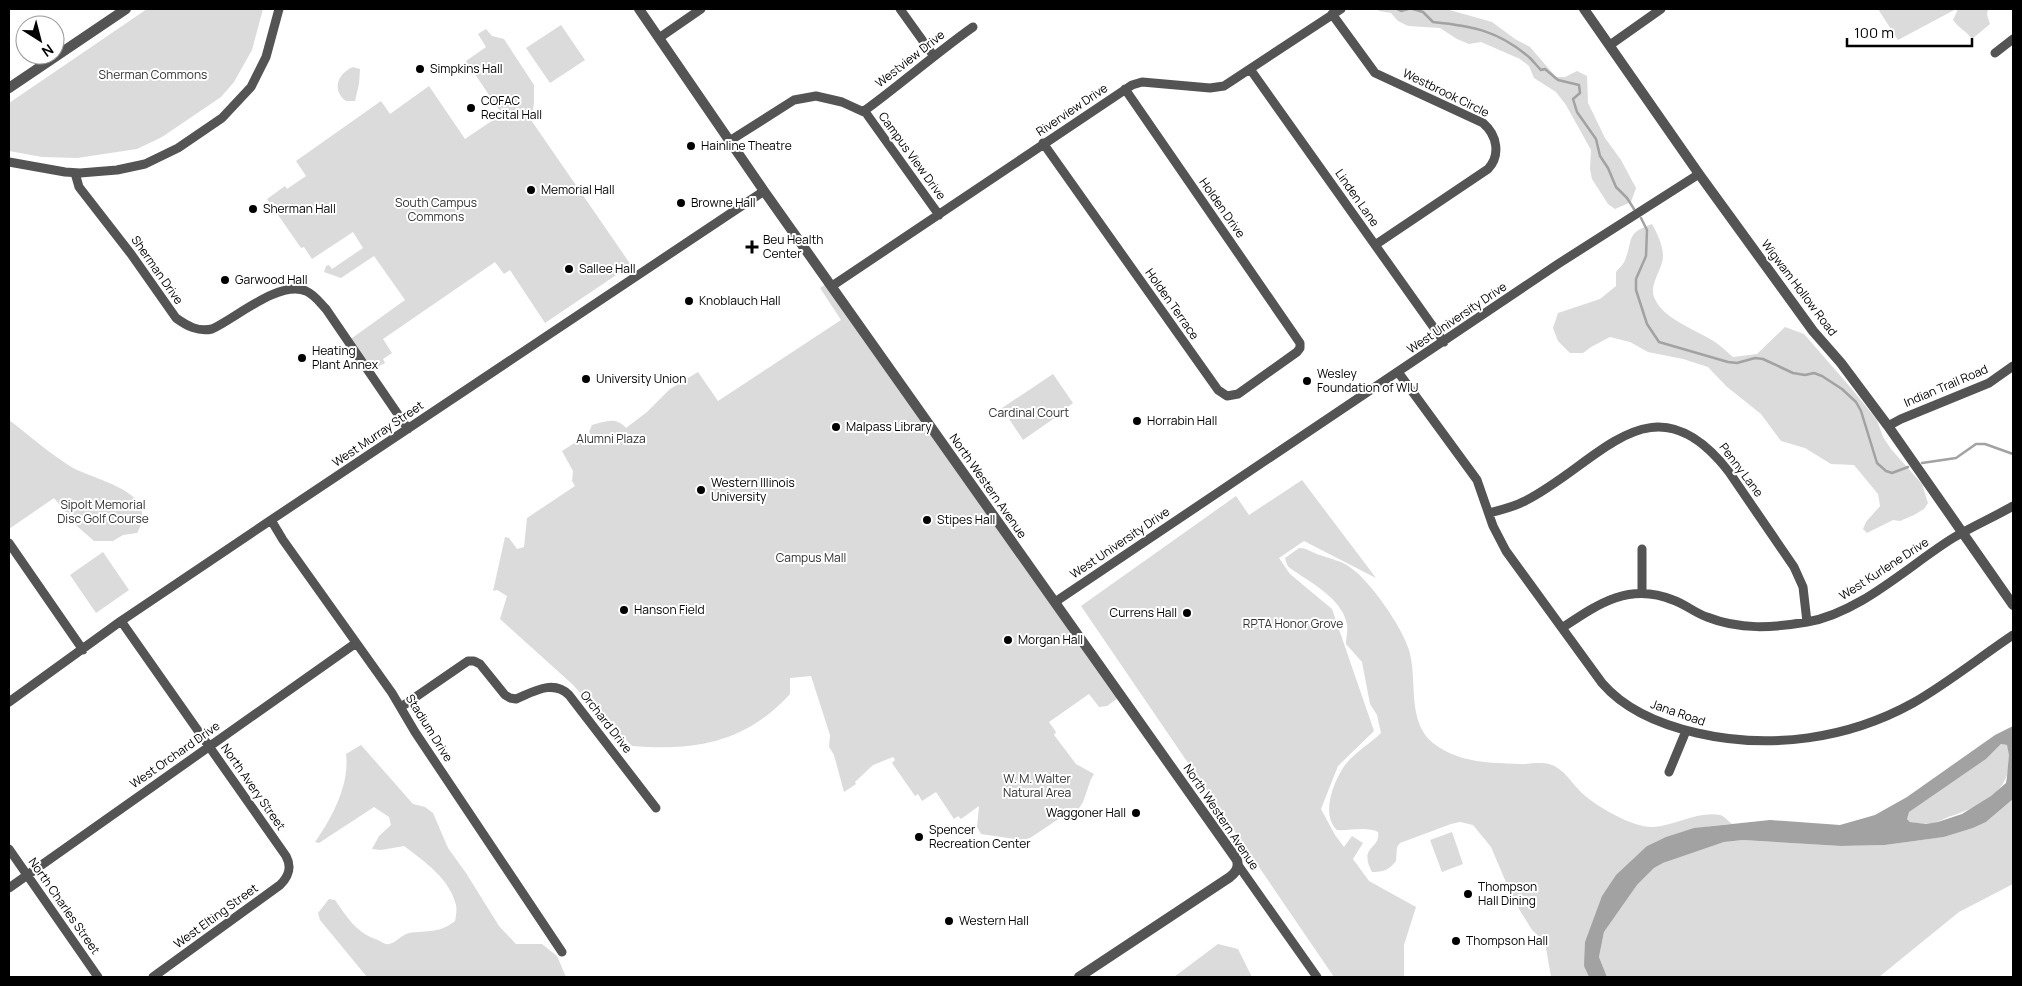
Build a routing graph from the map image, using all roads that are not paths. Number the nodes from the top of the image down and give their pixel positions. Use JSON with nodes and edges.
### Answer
{"nodes":[{"id":1,"x":279,"y":9,"type":"edge"},
{"id":2,"x":639,"y":9,"type":"edge"},
{"id":3,"x":701,"y":9,"type":"edge"},
{"id":4,"x":900,"y":9,"type":"edge"},
{"id":5,"x":1341,"y":9,"type":"edge"},
{"id":6,"x":1584,"y":9,"type":"edge"},
{"id":7,"x":1661,"y":9,"type":"edge"},
{"id":8,"x":120,"y":10,"type":"edge"},
{"id":9,"x":1332,"y":14,"type":"junction"},
{"id":10,"x":973,"y":27,"type":"dead end"},
{"id":11,"x":659,"y":38,"type":"junction"},
{"id":12,"x":2013,"y":39,"type":"edge"},
{"id":13,"x":1610,"y":45,"type":"junction"},
{"id":14,"x":1995,"y":52,"type":"dead end"},
{"id":15,"x":933,"y":55,"type":"junction"},
{"id":16,"x":1250,"y":69,"type":"junction"},
{"id":17,"x":9,"y":88,"type":"edge"},
{"id":18,"x":1125,"y":89,"type":"junction"},
{"id":19,"x":864,"y":111,"type":"junction"},
{"id":20,"x":731,"y":140,"type":"junction"},
{"id":21,"x":1043,"y":143,"type":"junction"},
{"id":22,"x":9,"y":162,"type":"edge"},
{"id":23,"x":75,"y":173,"type":"junction"},
{"id":24,"x":1699,"y":174,"type":"junction"},
{"id":25,"x":764,"y":191,"type":"junction"},
{"id":26,"x":939,"y":215,"type":"junction"},
{"id":27,"x":1375,"y":245,"type":"junction"},
{"id":28,"x":832,"y":286,"type":"junction"},
{"id":29,"x":1300,"y":340,"type":"joint"},
{"id":30,"x":1444,"y":342,"type":"junction"},
{"id":31,"x":2013,"y":366,"type":"edge"},
{"id":32,"x":1398,"y":372,"type":"junction"},
{"id":33,"x":1888,"y":426,"type":"junction"},
{"id":34,"x":408,"y":429,"type":"junction"},
{"id":35,"x":2013,"y":506,"type":"edge"},
{"id":36,"x":1489,"y":513,"type":"junction"},
{"id":37,"x":271,"y":520,"type":"junction"},
{"id":38,"x":1963,"y":533,"type":"junction"},
{"id":39,"x":9,"y":543,"type":"edge"},
{"id":40,"x":1642,"y":549,"type":"dead end"},
{"id":41,"x":1642,"y":593,"type":"junction"},
{"id":42,"x":1055,"y":602,"type":"junction"},
{"id":43,"x":2013,"y":605,"type":"edge"},
{"id":44,"x":121,"y":622,"type":"junction"},
{"id":45,"x":1807,"y":622,"type":"junction"},
{"id":46,"x":1562,"y":628,"type":"junction"},
{"id":47,"x":2013,"y":635,"type":"edge"},
{"id":48,"x":356,"y":643,"type":"junction"},
{"id":49,"x":83,"y":650,"type":"junction"},
{"id":50,"x":9,"y":702,"type":"edge"},
{"id":51,"x":401,"y":707,"type":"junction"},
{"id":52,"x":1686,"y":730,"type":"junction"},
{"id":53,"x":209,"y":747,"type":"junction"},
{"id":54,"x":1669,"y":772,"type":"dead end"},
{"id":55,"x":656,"y":808,"type":"dead end"},
{"id":56,"x":9,"y":849,"type":"edge"},
{"id":57,"x":1238,"y":866,"type":"junction"},
{"id":58,"x":289,"y":871,"type":"joint"},
{"id":59,"x":27,"y":875,"type":"junction"},
{"id":60,"x":9,"y":888,"type":"edge"},
{"id":61,"x":562,"y":952,"type":"dead end"},
{"id":62,"x":98,"y":977,"type":"edge"},
{"id":63,"x":153,"y":977,"type":"edge"},
{"id":64,"x":1079,"y":977,"type":"edge"},
{"id":65,"x":1317,"y":977,"type":"edge"}],
"edges":[{"from":1,"to":23,"type":"street"},
{"from":2,"to":11,"type":"street","name":"North Western Avenue"},
{"from":3,"to":11,"type":"street"},
{"from":4,"to":15,"type":"street"},
{"from":5,"to":9,"type":"street","name":"Riverview Drive"},
{"from":6,"to":13,"type":"street","name":"Wigwam Hollow Road"},
{"from":7,"to":13,"type":"street"},
{"from":8,"to":17,"type":"street"},
{"from":9,"to":16,"type":"street","name":"Riverview Drive"},
{"from":9,"to":27,"type":"street","name":"Westbrook Circle"},
{"from":10,"to":15,"type":"street","name":"Westview Drive"},
{"from":11,"to":20,"type":"street","name":"North Western Avenue"},
{"from":12,"to":14,"type":"street"},
{"from":13,"to":24,"type":"street","name":"Wigwam Hollow Road"},
{"from":15,"to":19,"type":"street","name":"Westview Drive"},
{"from":16,"to":18,"type":"street","name":"Riverview Drive"},
{"from":16,"to":27,"type":"street","name":"Linden Lane"},
{"from":18,"to":21,"type":"street","name":"Riverview Drive"},
{"from":18,"to":29,"type":"street","name":"Holden Drive"},
{"from":19,"to":20,"type":"street","name":"Campus View Drive"},
{"from":19,"to":26,"type":"street","name":"Campus View Drive"},
{"from":20,"to":25,"type":"street","name":"North Western Avenue"},
{"from":21,"to":26,"type":"street","name":"Riverview Drive"},
{"from":21,"to":29,"type":"street","name":"Holden Terrace"},
{"from":22,"to":23,"type":"street"},
{"from":23,"to":34,"type":"street","name":"Sherman Drive"},
{"from":24,"to":30,"type":"street","name":"West University Drive"},
{"from":24,"to":33,"type":"street","name":"Wigwam Hollow Road"},
{"from":25,"to":28,"type":"street","name":"North Western Avenue"},
{"from":25,"to":34,"type":"street","name":"West Murray Street"},
{"from":26,"to":28,"type":"street","name":"Riverview Drive"},
{"from":27,"to":30,"type":"street","name":"Linden Lane"},
{"from":28,"to":42,"type":"street","name":"North Western Avenue"},
{"from":30,"to":32,"type":"street","name":"West University Drive"},
{"from":31,"to":33,"type":"street","name":"Indian Trail Road"},
{"from":32,"to":36,"type":"street","name":"Jana Road"},
{"from":32,"to":42,"type":"street","name":"West University Drive"},
{"from":33,"to":38,"type":"street","name":"Wigwam Hollow Road"},
{"from":34,"to":37,"type":"street","name":"West Murray Street"},
{"from":35,"to":38,"type":"street","name":"West Kurlene Drive"},
{"from":36,"to":45,"type":"street","name":"Penny Lane"},
{"from":36,"to":46,"type":"street","name":"Jana Road"},
{"from":37,"to":44,"type":"street","name":"West Murray Street"},
{"from":37,"to":48,"type":"street","name":"Stadium Drive"},
{"from":38,"to":43,"type":"street","name":"Wigwam Hollow Road"},
{"from":38,"to":45,"type":"street","name":"West Kurlene Drive"},
{"from":39,"to":49,"type":"street"},
{"from":40,"to":41,"type":"street"},
{"from":41,"to":45,"type":"street","name":"West Kurlene Drive"},
{"from":41,"to":46,"type":"street","name":"West Kurlene Drive"},
{"from":42,"to":57,"type":"street","name":"North Western Avenue"},
{"from":44,"to":49,"type":"street","name":"West Murray Street"},
{"from":44,"to":53,"type":"street","name":"North Avery Street"},
{"from":46,"to":52,"type":"street","name":"Jana Road"},
{"from":47,"to":52,"type":"street","name":"Jana Road"},
{"from":48,"to":51,"type":"street","name":"Stadium Drive"},
{"from":48,"to":53,"type":"street","name":"West Orchard Drive"},
{"from":49,"to":50,"type":"street","name":"West Murray Street"},
{"from":51,"to":55,"type":"street","name":"Orchard Drive"},
{"from":51,"to":61,"type":"street","name":"Stadium Drive"},
{"from":52,"to":54,"type":"street"},
{"from":53,"to":58,"type":"street","name":"North Avery Street"},
{"from":53,"to":59,"type":"street","name":"West Orchard Drive"},
{"from":56,"to":59,"type":"street","name":"North Charles Street"},
{"from":57,"to":64,"type":"street"},
{"from":57,"to":65,"type":"street","name":"North Western Avenue"},
{"from":58,"to":63,"type":"street","name":"West Elting Street"},
{"from":59,"to":60,"type":"street","name":"West Orchard Drive"},
{"from":59,"to":62,"type":"street","name":"North Charles Street"}]}
